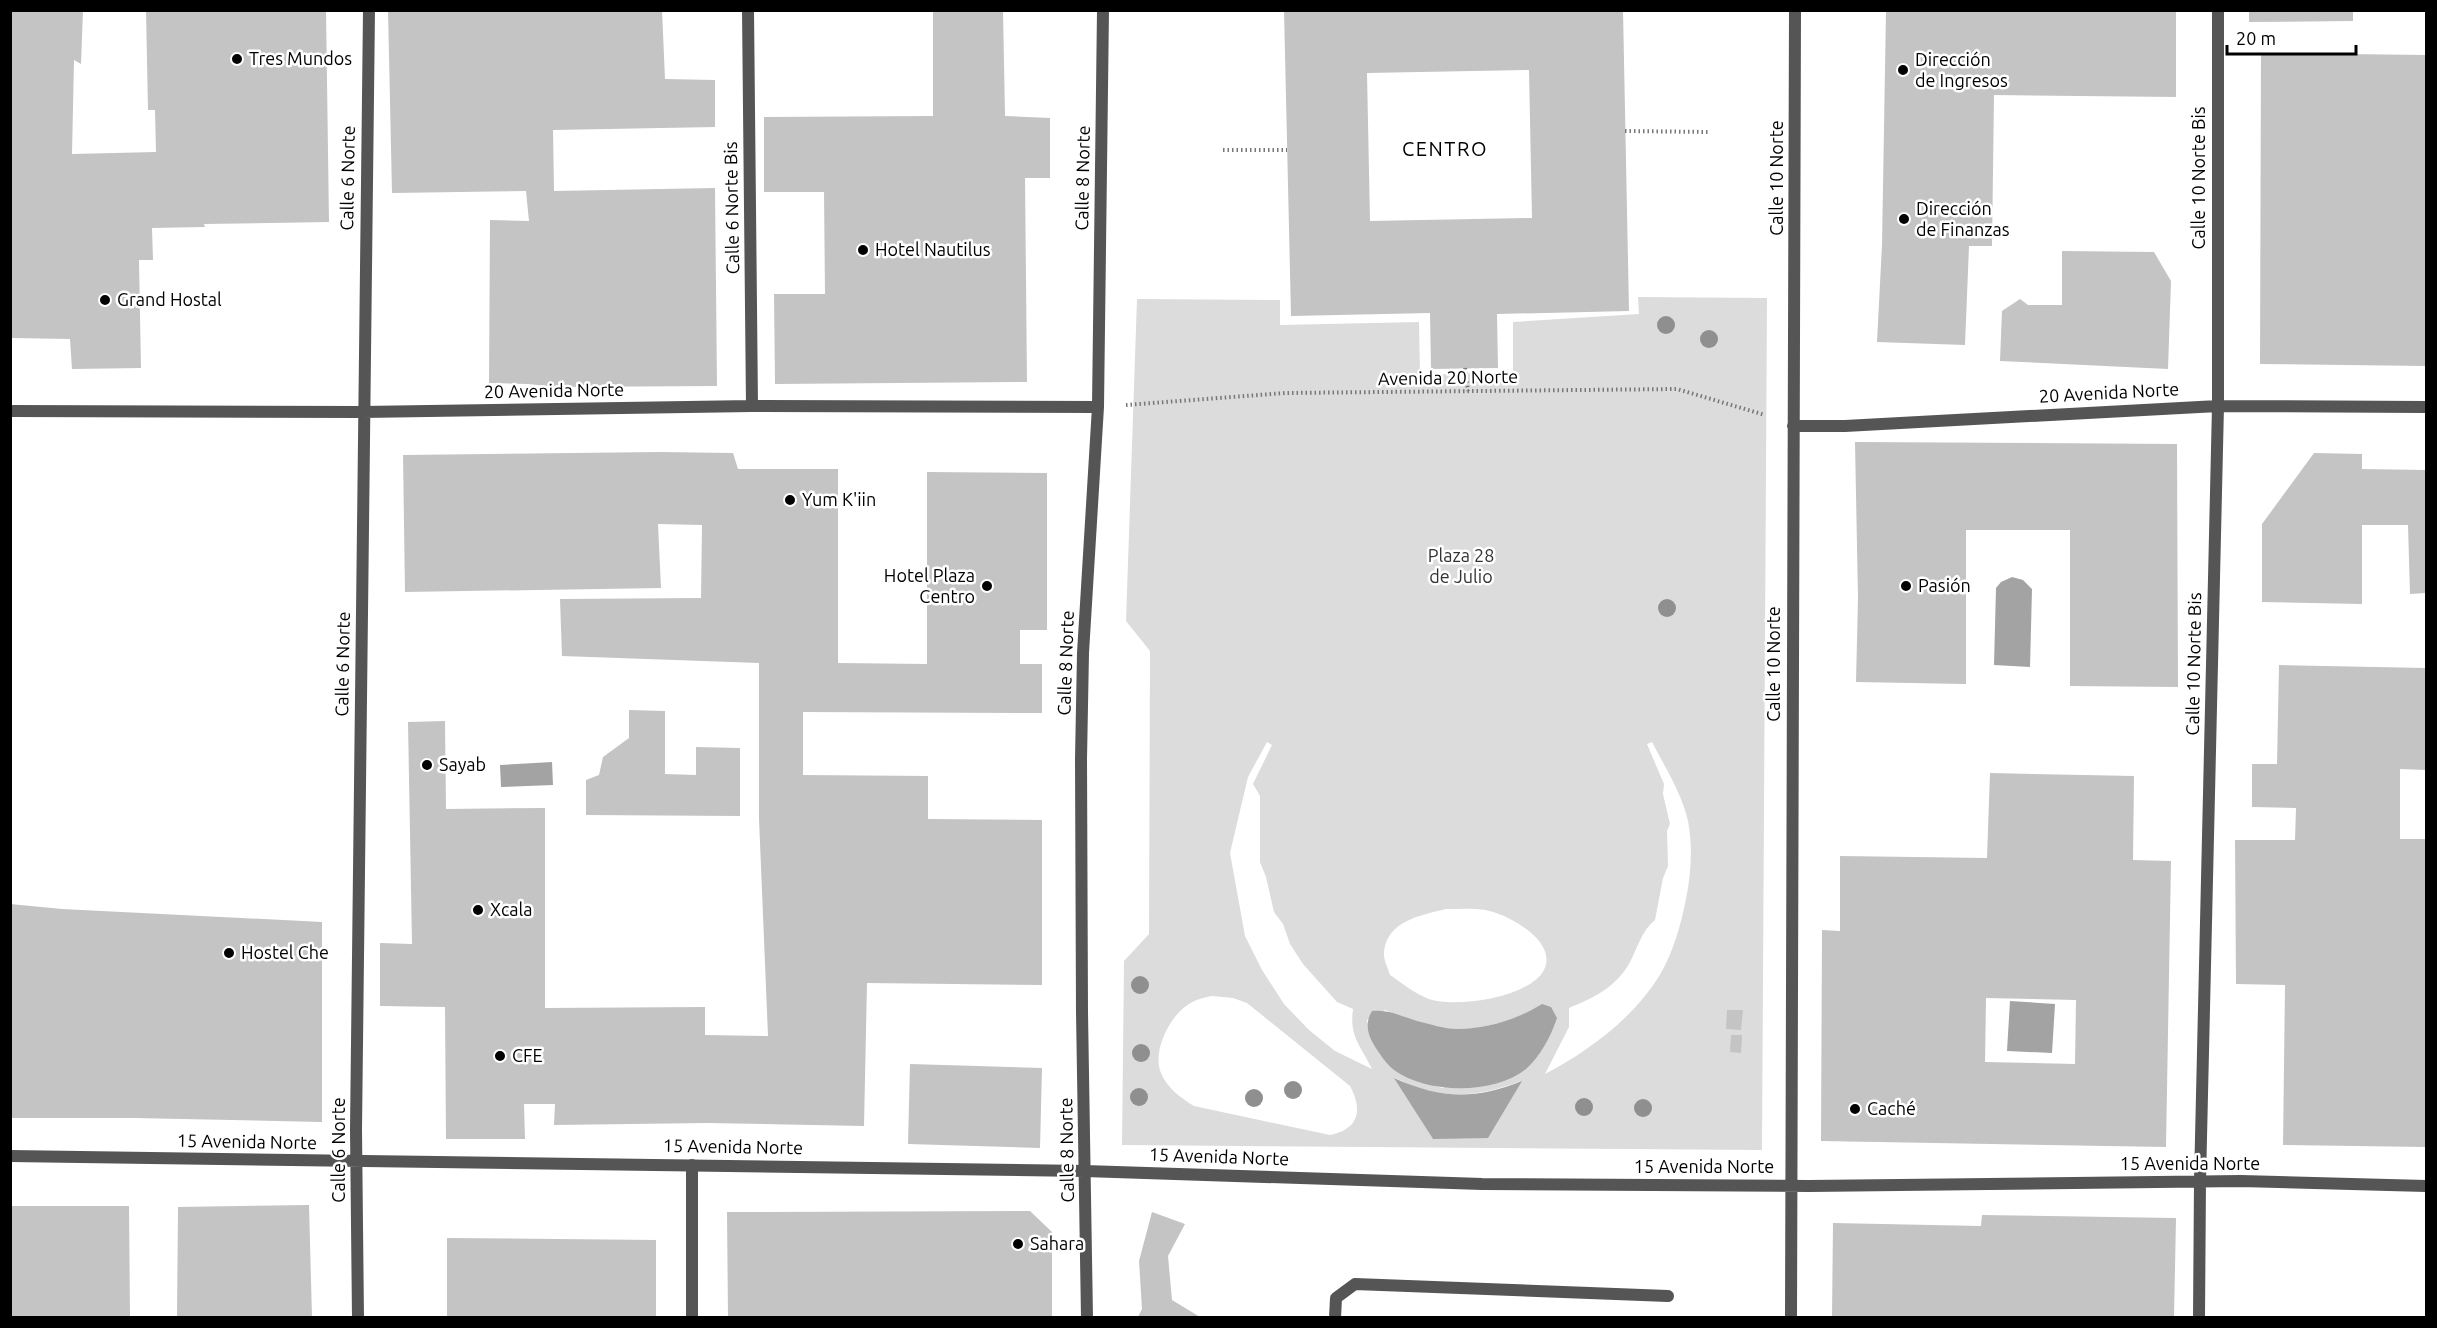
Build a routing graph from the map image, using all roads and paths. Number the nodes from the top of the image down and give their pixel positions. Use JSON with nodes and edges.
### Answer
{"nodes":[{"id":1,"x":369,"y":10,"type":"edge"},
{"id":2,"x":747,"y":10,"type":"edge"},
{"id":3,"x":1103,"y":10,"type":"edge"},
{"id":4,"x":1796,"y":10,"type":"edge"},
{"id":5,"x":2218,"y":10,"type":"edge"},
{"id":6,"x":1625,"y":131,"type":"dead end"},
{"id":7,"x":1709,"y":132,"type":"dead end"},
{"id":8,"x":1223,"y":150,"type":"dead end"},
{"id":9,"x":1287,"y":150,"type":"dead end"},
{"id":10,"x":1465,"y":368,"type":"dead end"},
{"id":11,"x":1468,"y":391,"type":"junction"},
{"id":12,"x":752,"y":406,"type":"junction"},
{"id":13,"x":2218,"y":406,"type":"junction"},
{"id":14,"x":1098,"y":407,"type":"junction"},
{"id":15,"x":2427,"y":407,"type":"edge"},
{"id":16,"x":10,"y":411,"type":"edge"},
{"id":17,"x":363,"y":412,"type":"junction"},
{"id":18,"x":1793,"y":426,"type":"junction"},
{"id":19,"x":10,"y":1156,"type":"edge"},
{"id":20,"x":356,"y":1161,"type":"junction"},
{"id":21,"x":692,"y":1165,"type":"junction"},
{"id":22,"x":1085,"y":1171,"type":"junction"},
{"id":23,"x":2200,"y":1181,"type":"junction"},
{"id":24,"x":1790,"y":1185,"type":"junction"},
{"id":25,"x":2427,"y":1186,"type":"edge"},
{"id":26,"x":1668,"y":1296,"type":"dead end"},
{"id":27,"x":358,"y":1317,"type":"edge"},
{"id":28,"x":692,"y":1317,"type":"edge"},
{"id":29,"x":1087,"y":1317,"type":"edge"},
{"id":30,"x":1335,"y":1317,"type":"edge"},
{"id":31,"x":1791,"y":1317,"type":"edge"},
{"id":32,"x":2199,"y":1317,"type":"edge"}],
"edges":[{"from":1,"to":17,"type":"street","name":"Calle 6 Norte"},
{"from":2,"to":12,"type":"street","name":"Calle 6 Norte Bis"},
{"from":3,"to":14,"type":"street","name":"Calle 8 Norte"},
{"from":4,"to":18,"type":"street","name":"Calle 10 Norte"},
{"from":5,"to":13,"type":"street","name":"Calle 10 Norte Bis"},
{"from":6,"to":7,"type":"path"},
{"from":8,"to":9,"type":"path"},
{"from":10,"to":11,"type":"path"},
{"from":11,"to":14,"type":"path","name":"Avenida 20 Norte"},
{"from":11,"to":18,"type":"path","name":"Avenida 20 Norte"},
{"from":12,"to":14,"type":"street","name":"20 Avenida Norte"},
{"from":12,"to":17,"type":"street","name":"20 Avenida Norte"},
{"from":13,"to":15,"type":"street","name":"20 Avenida Norte"},
{"from":13,"to":18,"type":"street","name":"20 Avenida Norte"},
{"from":13,"to":23,"type":"street","name":"Calle 10 Norte Bis"},
{"from":14,"to":22,"type":"street","name":"Calle 8 Norte"},
{"from":16,"to":17,"type":"street","name":"20 Avenida Norte"},
{"from":17,"to":20,"type":"street","name":"Calle 6 Norte"},
{"from":18,"to":24,"type":"street","name":"Calle 10 Norte"},
{"from":19,"to":20,"type":"street","name":"15 Avenida Norte"},
{"from":20,"to":21,"type":"street","name":"15 Avenida Norte"},
{"from":20,"to":27,"type":"street","name":"Calle 6 Norte"},
{"from":21,"to":22,"type":"street","name":"15 Avenida Norte"},
{"from":21,"to":28,"type":"street"},
{"from":22,"to":24,"type":"street","name":"15 Avenida Norte"},
{"from":22,"to":29,"type":"street","name":"Calle 8 Norte"},
{"from":23,"to":24,"type":"street","name":"15 Avenida Norte"},
{"from":23,"to":25,"type":"street","name":"15 Avenida Norte"},
{"from":23,"to":32,"type":"street","name":"Calle 10 Norte Bis"},
{"from":24,"to":31,"type":"street","name":"Calle 10 Norte"},
{"from":26,"to":30,"type":"street"}]}
